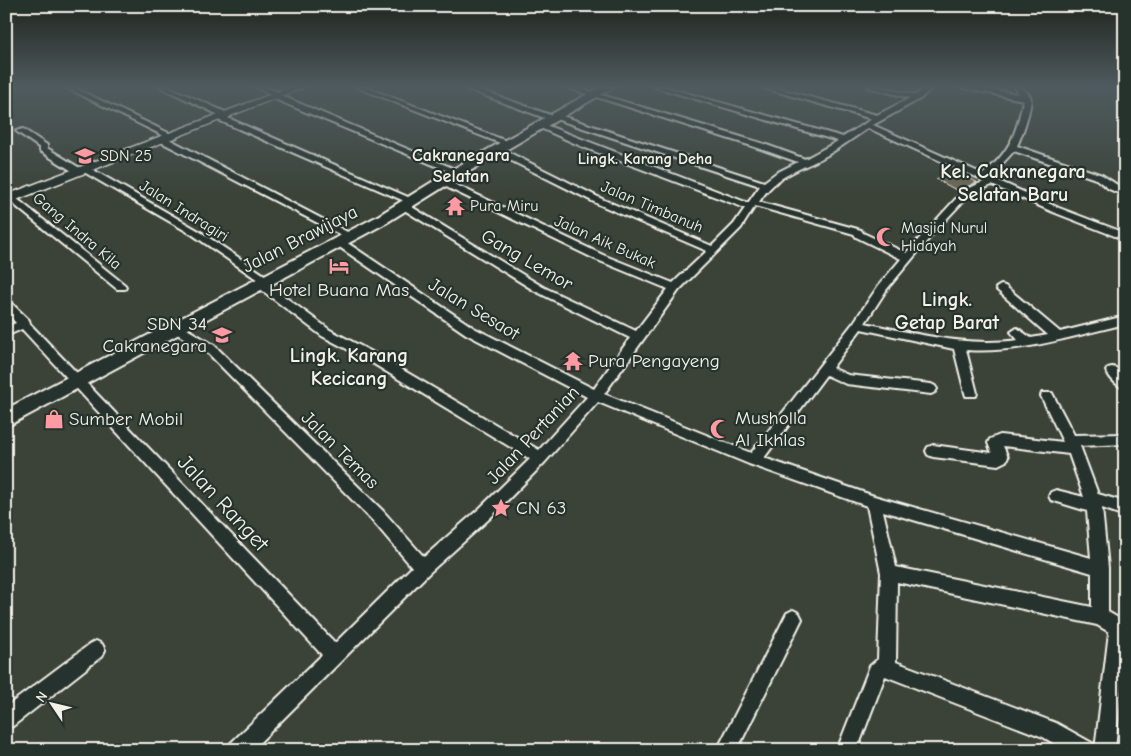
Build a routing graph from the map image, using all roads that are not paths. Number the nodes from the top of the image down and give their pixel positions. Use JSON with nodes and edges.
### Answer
{"nodes":[{"id":1,"x":136,"y":122,"type":"edge"},
{"id":2,"x":211,"y":122,"type":"edge"},
{"id":3,"x":235,"y":122,"type":"edge"},
{"id":4,"x":340,"y":122,"type":"edge"},
{"id":5,"x":443,"y":122,"type":"edge"},
{"id":6,"x":546,"y":122,"type":"edge"},
{"id":7,"x":553,"y":122,"type":"edge"},
{"id":8,"x":558,"y":122,"type":"edge"},
{"id":9,"x":692,"y":122,"type":"edge"},
{"id":10,"x":782,"y":122,"type":"edge"},
{"id":11,"x":873,"y":122,"type":"joint"},
{"id":12,"x":1022,"y":122,"type":"edge"},
{"id":13,"x":20,"y":131,"type":"dead end"},
{"id":14,"x":168,"y":139,"type":"junction"},
{"id":15,"x":844,"y":140,"type":"junction"},
{"id":16,"x":1015,"y":144,"type":"junction"},
{"id":17,"x":502,"y":147,"type":"junction"},
{"id":18,"x":1042,"y":147,"type":"dead end"},
{"id":19,"x":805,"y":162,"type":"junction"},
{"id":20,"x":83,"y":171,"type":"junction"},
{"id":21,"x":458,"y":172,"type":"junction"},
{"id":22,"x":989,"y":179,"type":"junction"},
{"id":23,"x":443,"y":182,"type":"junction"},
{"id":24,"x":765,"y":185,"type":"junction"},
{"id":25,"x":1125,"y":193,"type":"edge"},
{"id":26,"x":9,"y":197,"type":"edge"},
{"id":27,"x":408,"y":204,"type":"junction"},
{"id":28,"x":751,"y":205,"type":"junction"},
{"id":29,"x":1125,"y":237,"type":"edge"},
{"id":30,"x":345,"y":239,"type":"junction"},
{"id":31,"x":714,"y":250,"type":"junction"},
{"id":32,"x":908,"y":258,"type":"junction"},
{"id":33,"x":262,"y":281,"type":"junction"},
{"id":34,"x":121,"y":287,"type":"dead end"},
{"id":35,"x":675,"y":288,"type":"junction"},
{"id":36,"x":1001,"y":288,"type":"dead end"},
{"id":37,"x":6,"y":305,"type":"edge"},
{"id":38,"x":1125,"y":320,"type":"edge"},
{"id":39,"x":25,"y":323,"type":"junction"},
{"id":40,"x":858,"y":325,"type":"junction"},
{"id":41,"x":176,"y":328,"type":"junction"},
{"id":42,"x":6,"y":332,"type":"edge"},
{"id":43,"x":1017,"y":332,"type":"dead end"},
{"id":44,"x":1056,"y":336,"type":"junction"},
{"id":45,"x":637,"y":337,"type":"junction"},
{"id":46,"x":1028,"y":342,"type":"junction"},
{"id":47,"x":958,"y":345,"type":"junction"},
{"id":48,"x":823,"y":369,"type":"junction"},
{"id":49,"x":1112,"y":370,"type":"dead end"},
{"id":50,"x":78,"y":380,"type":"junction"},
{"id":51,"x":1125,"y":384,"type":"edge"},
{"id":52,"x":931,"y":389,"type":"dead end"},
{"id":53,"x":971,"y":393,"type":"dead end"},
{"id":54,"x":596,"y":396,"type":"junction"},
{"id":55,"x":1047,"y":396,"type":"dead end"},
{"id":56,"x":6,"y":419,"type":"edge"},
{"id":57,"x":1125,"y":438,"type":"edge"},
{"id":58,"x":1071,"y":445,"type":"junction"},
{"id":59,"x":933,"y":451,"type":"dead end"},
{"id":60,"x":540,"y":458,"type":"junction"},
{"id":61,"x":754,"y":460,"type":"junction"},
{"id":62,"x":1056,"y":496,"type":"dead end"},
{"id":63,"x":874,"y":502,"type":"junction"},
{"id":64,"x":1093,"y":502,"type":"junction"},
{"id":65,"x":1125,"y":509,"type":"edge"},
{"id":66,"x":423,"y":568,"type":"junction"},
{"id":67,"x":1100,"y":568,"type":"junction"},
{"id":68,"x":889,"y":573,"type":"junction"},
{"id":69,"x":1100,"y":617,"type":"junction"},
{"id":70,"x":792,"y":619,"type":"dead end"},
{"id":71,"x":1121,"y":630,"type":"edge"},
{"id":72,"x":96,"y":650,"type":"dead end"},
{"id":73,"x":335,"y":656,"type":"junction"},
{"id":74,"x":887,"y":667,"type":"junction"},
{"id":75,"x":6,"y":719,"type":"edge"},
{"id":76,"x":238,"y":750,"type":"edge"},
{"id":77,"x":727,"y":750,"type":"edge"},
{"id":78,"x":847,"y":750,"type":"edge"},
{"id":79,"x":1086,"y":750,"type":"edge"},
{"id":80,"x":1105,"y":750,"type":"edge"}],
"edges":[{"from":1,"to":14,"type":"street","name":"Jalan Sesaot"},
{"from":2,"to":14,"type":"street"},
{"from":3,"to":27,"type":"street","name":"Gang Lemor"},
{"from":4,"to":21,"type":"street"},
{"from":5,"to":17,"type":"street","name":"Jalan Timbanuh"},
{"from":6,"to":17,"type":"main road","name":"Jalan Brawijaya"},
{"from":7,"to":28,"type":"street"},
{"from":8,"to":24,"type":"street"},
{"from":9,"to":19,"type":"street"},
{"from":10,"to":15,"type":"street"},
{"from":11,"to":15,"type":"street","name":"Jalan Pertanian"},
{"from":11,"to":22,"type":"street"},
{"from":12,"to":16,"type":"street"},
{"from":13,"to":20,"type":"street","name":"Jalan Indragiri"},
{"from":14,"to":20,"type":"street"},
{"from":14,"to":30,"type":"street","name":"Jalan Sesaot"},
{"from":15,"to":19,"type":"street","name":"Jalan Pertanian"},
{"from":16,"to":18,"type":"street"},
{"from":16,"to":22,"type":"street"},
{"from":16,"to":25,"type":"street"},
{"from":17,"to":21,"type":"main road","name":"Jalan Brawijaya"},
{"from":17,"to":31,"type":"street","name":"Jalan Timbanuh"},
{"from":19,"to":24,"type":"street","name":"Jalan Pertanian"},
{"from":20,"to":26,"type":"street"},
{"from":20,"to":33,"type":"street","name":"Jalan Indragiri"},
{"from":21,"to":23,"type":"main road","name":"Jalan Brawijaya"},
{"from":22,"to":29,"type":"street"},
{"from":22,"to":32,"type":"street"},
{"from":23,"to":27,"type":"main road","name":"Jalan Brawijaya"},
{"from":23,"to":35,"type":"street","name":"Jalan Aik Bukak"},
{"from":24,"to":28,"type":"street","name":"Jalan Pertanian"},
{"from":26,"to":34,"type":"street","name":"Gang Indra Kila"},
{"from":27,"to":30,"type":"main road","name":"Jalan Brawijaya"},
{"from":27,"to":45,"type":"street","name":"Gang Lemor"},
{"from":28,"to":31,"type":"street","name":"Jalan Pertanian"},
{"from":28,"to":32,"type":"street"},
{"from":30,"to":33,"type":"main road","name":"Jalan Brawijaya"},
{"from":30,"to":54,"type":"street","name":"Jalan Sesaot"},
{"from":31,"to":35,"type":"street","name":"Jalan Pertanian"},
{"from":32,"to":40,"type":"street"},
{"from":33,"to":41,"type":"main road","name":"Jalan Brawijaya"},
{"from":33,"to":60,"type":"street","name":"Jalan Indragiri"},
{"from":35,"to":45,"type":"street","name":"Jalan Pertanian"},
{"from":36,"to":44,"type":"street"},
{"from":37,"to":39,"type":"street","name":"Jalan Ranget"},
{"from":38,"to":44,"type":"street"},
{"from":39,"to":42,"type":"street"},
{"from":39,"to":50,"type":"street","name":"Jalan Ranget"},
{"from":40,"to":47,"type":"street"},
{"from":40,"to":48,"type":"street"},
{"from":41,"to":50,"type":"main road","name":"Jalan Brawijaya"},
{"from":41,"to":66,"type":"street","name":"Jalan Temas"},
{"from":43,"to":46,"type":"street"},
{"from":44,"to":46,"type":"street"},
{"from":45,"to":54,"type":"street","name":"Jalan Pertanian"},
{"from":46,"to":47,"type":"street"},
{"from":47,"to":53,"type":"street"},
{"from":48,"to":52,"type":"street"},
{"from":48,"to":61,"type":"street"},
{"from":49,"to":51,"type":"street"},
{"from":50,"to":56,"type":"main road","name":"Jalan Brawijaya"},
{"from":50,"to":73,"type":"street","name":"Jalan Ranget"},
{"from":54,"to":60,"type":"street","name":"Jalan Pertanian"},
{"from":54,"to":61,"type":"street","name":"Jalan Sesaot"},
{"from":55,"to":58,"type":"street"},
{"from":57,"to":58,"type":"street"},
{"from":58,"to":59,"type":"street"},
{"from":58,"to":64,"type":"street"},
{"from":60,"to":66,"type":"street","name":"Jalan Pertanian"},
{"from":61,"to":63,"type":"street","name":"Jalan Sesaot"},
{"from":62,"to":64,"type":"street"},
{"from":63,"to":67,"type":"street","name":"Jalan Sesaot"},
{"from":63,"to":68,"type":"street"},
{"from":64,"to":65,"type":"street"},
{"from":64,"to":67,"type":"street"},
{"from":66,"to":73,"type":"street","name":"Jalan Pertanian"},
{"from":67,"to":69,"type":"street"},
{"from":68,"to":69,"type":"street"},
{"from":68,"to":74,"type":"street"},
{"from":69,"to":71,"type":"street"},
{"from":70,"to":77,"type":"street"},
{"from":71,"to":80,"type":"street"},
{"from":72,"to":75,"type":"street"},
{"from":73,"to":76,"type":"street","name":"Jalan Pertanian"},
{"from":74,"to":78,"type":"street"},
{"from":74,"to":79,"type":"street"}]}
